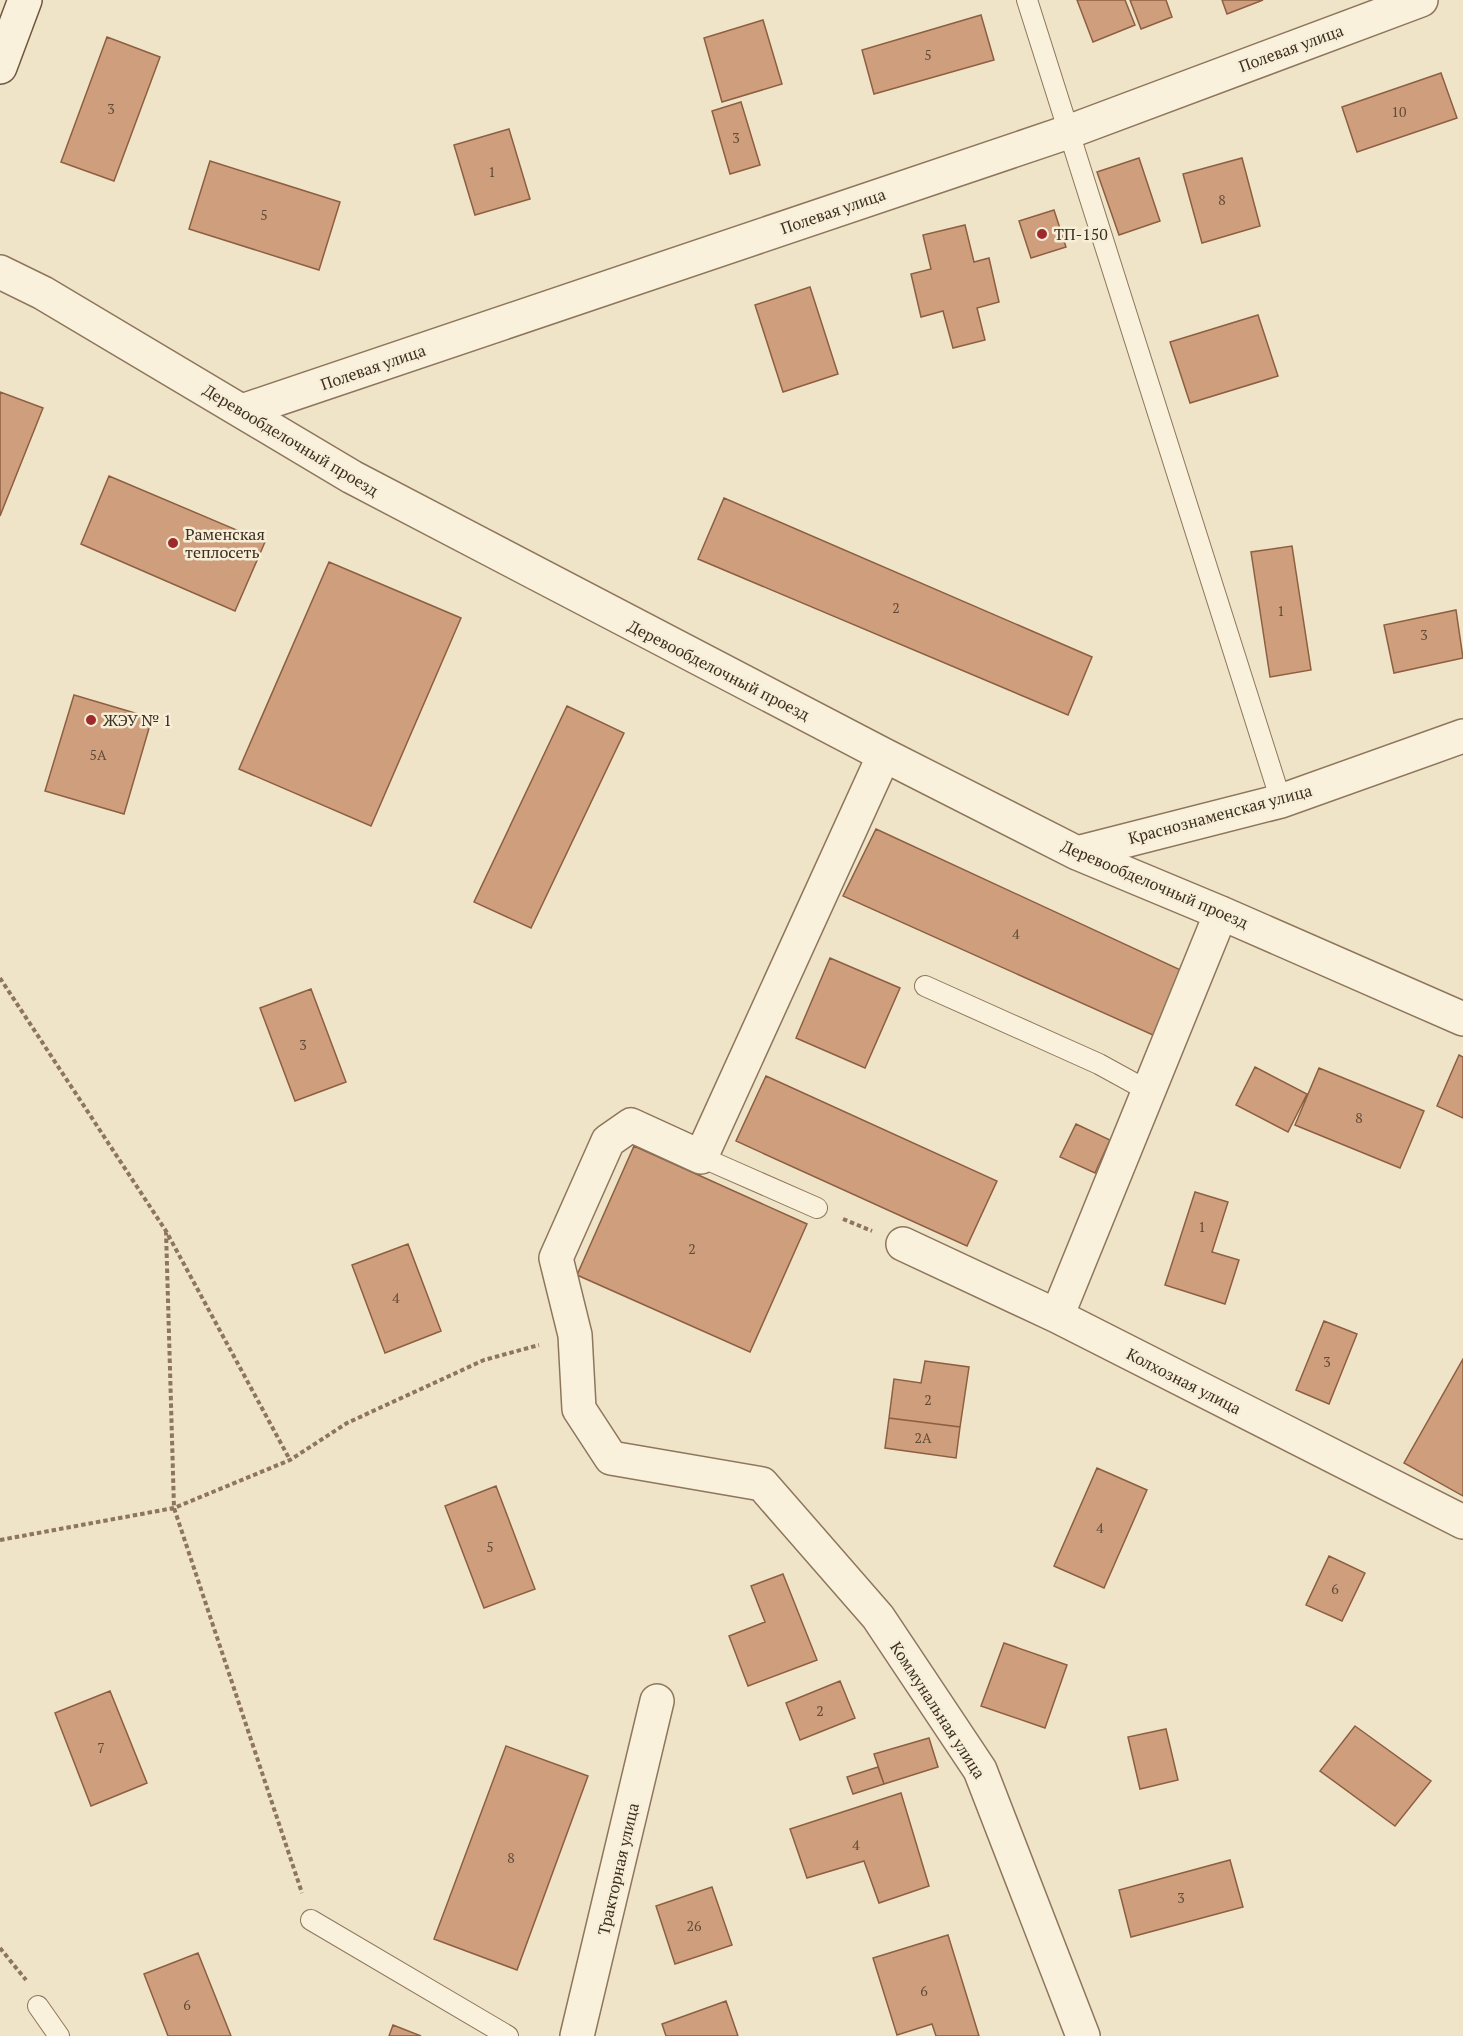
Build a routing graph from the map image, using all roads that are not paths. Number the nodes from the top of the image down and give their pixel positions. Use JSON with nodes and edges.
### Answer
{"nodes":[{"id":1,"x":25,"y":0,"type":"edge"},
{"id":2,"x":1027,"y":0,"type":"edge"},
{"id":3,"x":1421,"y":0,"type":"edge"},
{"id":4,"x":0,"y":67,"type":"edge"},
{"id":5,"x":1068,"y":132,"type":"junction"},
{"id":6,"x":0,"y":272,"type":"edge"},
{"id":7,"x":242,"y":411,"type":"junction"},
{"id":8,"x":1463,"y":736,"type":"edge"},
{"id":9,"x":884,"y":755,"type":"junction"},
{"id":10,"x":1281,"y":801,"type":"junction"},
{"id":11,"x":1077,"y":853,"type":"junction"},
{"id":12,"x":1221,"y":912,"type":"junction"},
{"id":13,"x":925,"y":986,"type":"dead end"},
{"id":14,"x":1463,"y":1019,"type":"edge"},
{"id":15,"x":1150,"y":1092,"type":"junction"},
{"id":16,"x":701,"y":1157,"type":"junction"},
{"id":17,"x":817,"y":1208,"type":"road end"},
{"id":18,"x":903,"y":1245,"type":"road end"},
{"id":19,"x":1057,"y":1316,"type":"junction"},
{"id":20,"x":1463,"y":1522,"type":"edge"},
{"id":21,"x":657,"y":1701,"type":"dead end"},
{"id":22,"x":311,"y":1920,"type":"road end"},
{"id":23,"x":38,"y":2006,"type":"dead end"},
{"id":24,"x":59,"y":2036,"type":"edge"},
{"id":25,"x":508,"y":2036,"type":"edge"},
{"id":26,"x":577,"y":2036,"type":"edge"},
{"id":27,"x":1083,"y":2036,"type":"edge"}],
"edges":[{"from":1,"to":4,"type":"street"},
{"from":2,"to":5,"type":"lane"},
{"from":3,"to":5,"type":"street","name":"Полевая улица"},
{"from":5,"to":7,"type":"street","name":"Полевая улица"},
{"from":5,"to":10,"type":"lane"},
{"from":6,"to":7,"type":"street","name":"Деревообделочный проезд"},
{"from":7,"to":9,"type":"street","name":"Деревообделочный проезд"},
{"from":8,"to":10,"type":"street","name":"Краснознаменская улица"},
{"from":9,"to":11,"type":"street","name":"Деревообделочный проезд"},
{"from":9,"to":16,"type":"street"},
{"from":10,"to":11,"type":"street","name":"Краснознаменская улица"},
{"from":11,"to":12,"type":"street","name":"Деревообделочный проезд"},
{"from":12,"to":14,"type":"street","name":"Деревообделочный проезд"},
{"from":12,"to":15,"type":"street"},
{"from":13,"to":15,"type":"lane"},
{"from":15,"to":19,"type":"street"},
{"from":16,"to":17,"type":"lane"},
{"from":16,"to":27,"type":"street","name":"Коммунальная улица"},
{"from":18,"to":19,"type":"street","name":"Колхозная улица"},
{"from":19,"to":20,"type":"street","name":"Колхозная улица"},
{"from":21,"to":26,"type":"street","name":"Тракторная улица"},
{"from":22,"to":25,"type":"lane"},
{"from":23,"to":24,"type":"lane"}]}
